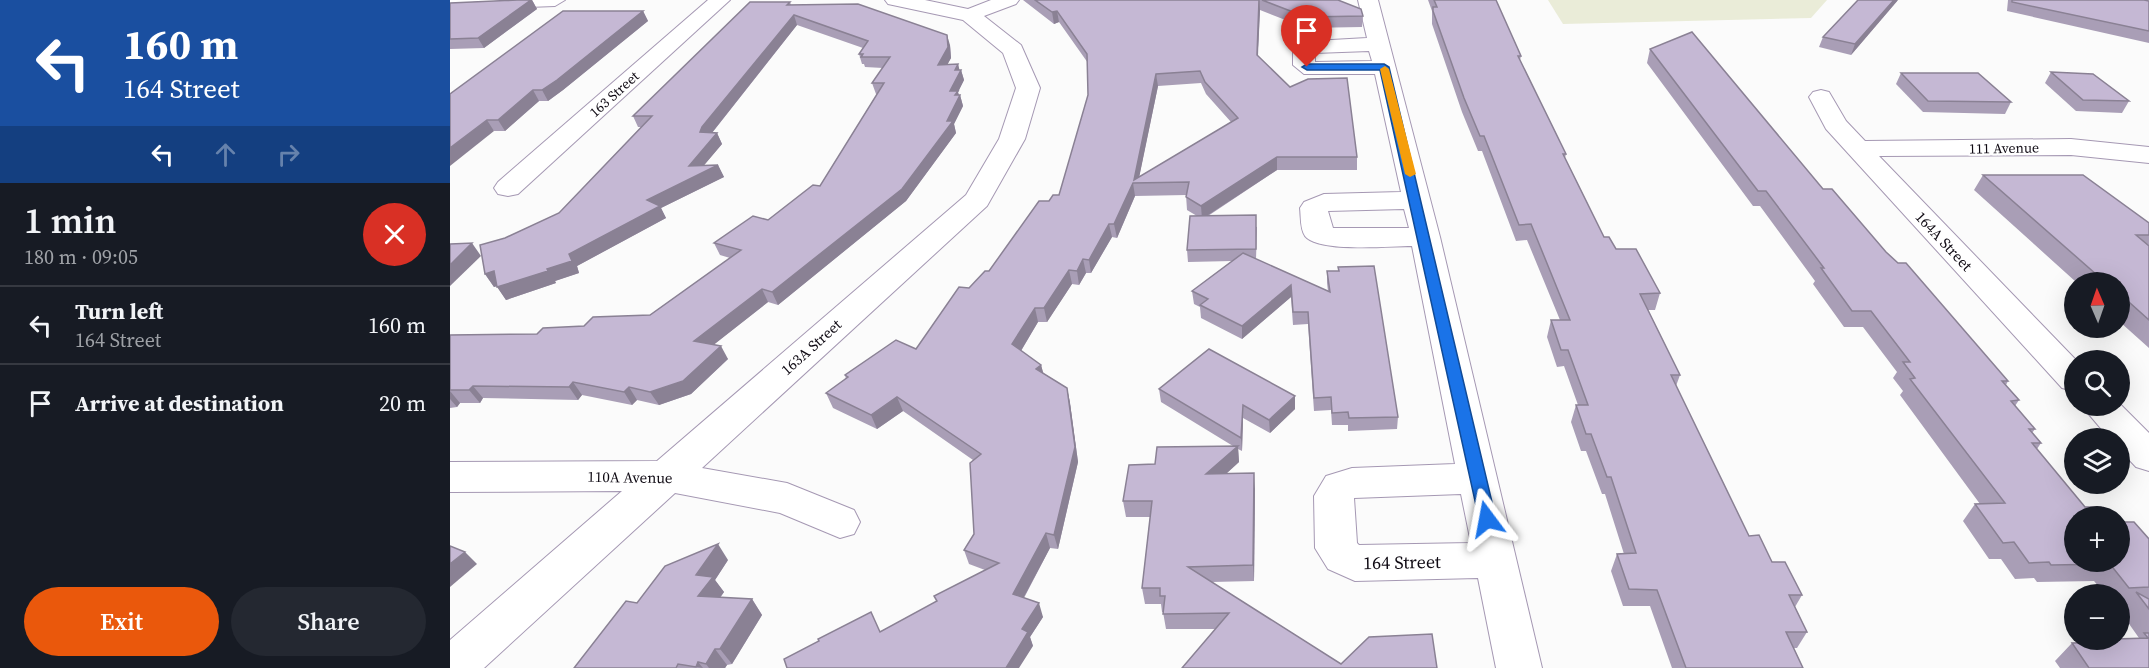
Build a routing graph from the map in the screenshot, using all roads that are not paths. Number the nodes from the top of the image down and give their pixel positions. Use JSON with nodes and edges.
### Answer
{"nodes":[{"id":1,"x":555,"y":0,"type":"edge"},
{"id":2,"x":720,"y":0,"type":"edge"},
{"id":3,"x":895,"y":0,"type":"edge"},
{"id":4,"x":1009,"y":0,"type":"edge"},
{"id":5,"x":1368,"y":0,"type":"edge"},
{"id":6,"x":450,"y":4,"type":"edge"},
{"id":7,"x":970,"y":15,"type":"junction"},
{"id":8,"x":1821,"y":97,"type":"dead end"},
{"id":9,"x":1858,"y":149,"type":"junction"},
{"id":10,"x":2149,"y":155,"type":"edge"},
{"id":11,"x":508,"y":188,"type":"dead end"},
{"id":12,"x":1415,"y":200,"type":"junction"},
{"id":13,"x":1425,"y":237,"type":"junction"},
{"id":14,"x":2064,"y":368,"type":"edge"},
{"id":15,"x":2110,"y":416,"type":"edge"},
{"id":16,"x":2149,"y":457,"type":"edge"},
{"id":17,"x":665,"y":476,"type":"junction"},
{"id":18,"x":450,"y":477,"type":"edge"},
{"id":19,"x":1478,"y":478,"type":"junction"},
{"id":20,"x":840,"y":522,"type":"dead end"},
{"id":21,"x":1496,"y":560,"type":"junction"},
{"id":22,"x":451,"y":668,"type":"edge"},
{"id":23,"x":1519,"y":668,"type":"edge"}],
"edges":[{"from":1,"to":6,"type":"street"},
{"from":2,"to":11,"type":"street","name":"163 Street"},
{"from":3,"to":7,"type":"street"},
{"from":4,"to":7,"type":"street"},
{"from":5,"to":12,"type":"street"},
{"from":7,"to":17,"type":"street","name":"163A Street"},
{"from":8,"to":9,"type":"street","name":"164A Street"},
{"from":9,"to":10,"type":"street","name":"111 Avenue"},
{"from":9,"to":14,"type":"street","name":"164A Street"},
{"from":12,"to":13,"type":"street"},
{"from":12,"to":13,"type":"street"},
{"from":13,"to":19,"type":"street"},
{"from":15,"to":16,"type":"street"},
{"from":17,"to":18,"type":"street","name":"110A Avenue"},
{"from":17,"to":20,"type":"street","name":"110A Avenue"},
{"from":17,"to":22,"type":"street","name":"163A Street"},
{"from":19,"to":21,"type":"street"},
{"from":19,"to":21,"type":"street","name":"164 Street"},
{"from":21,"to":23,"type":"street"}]}
